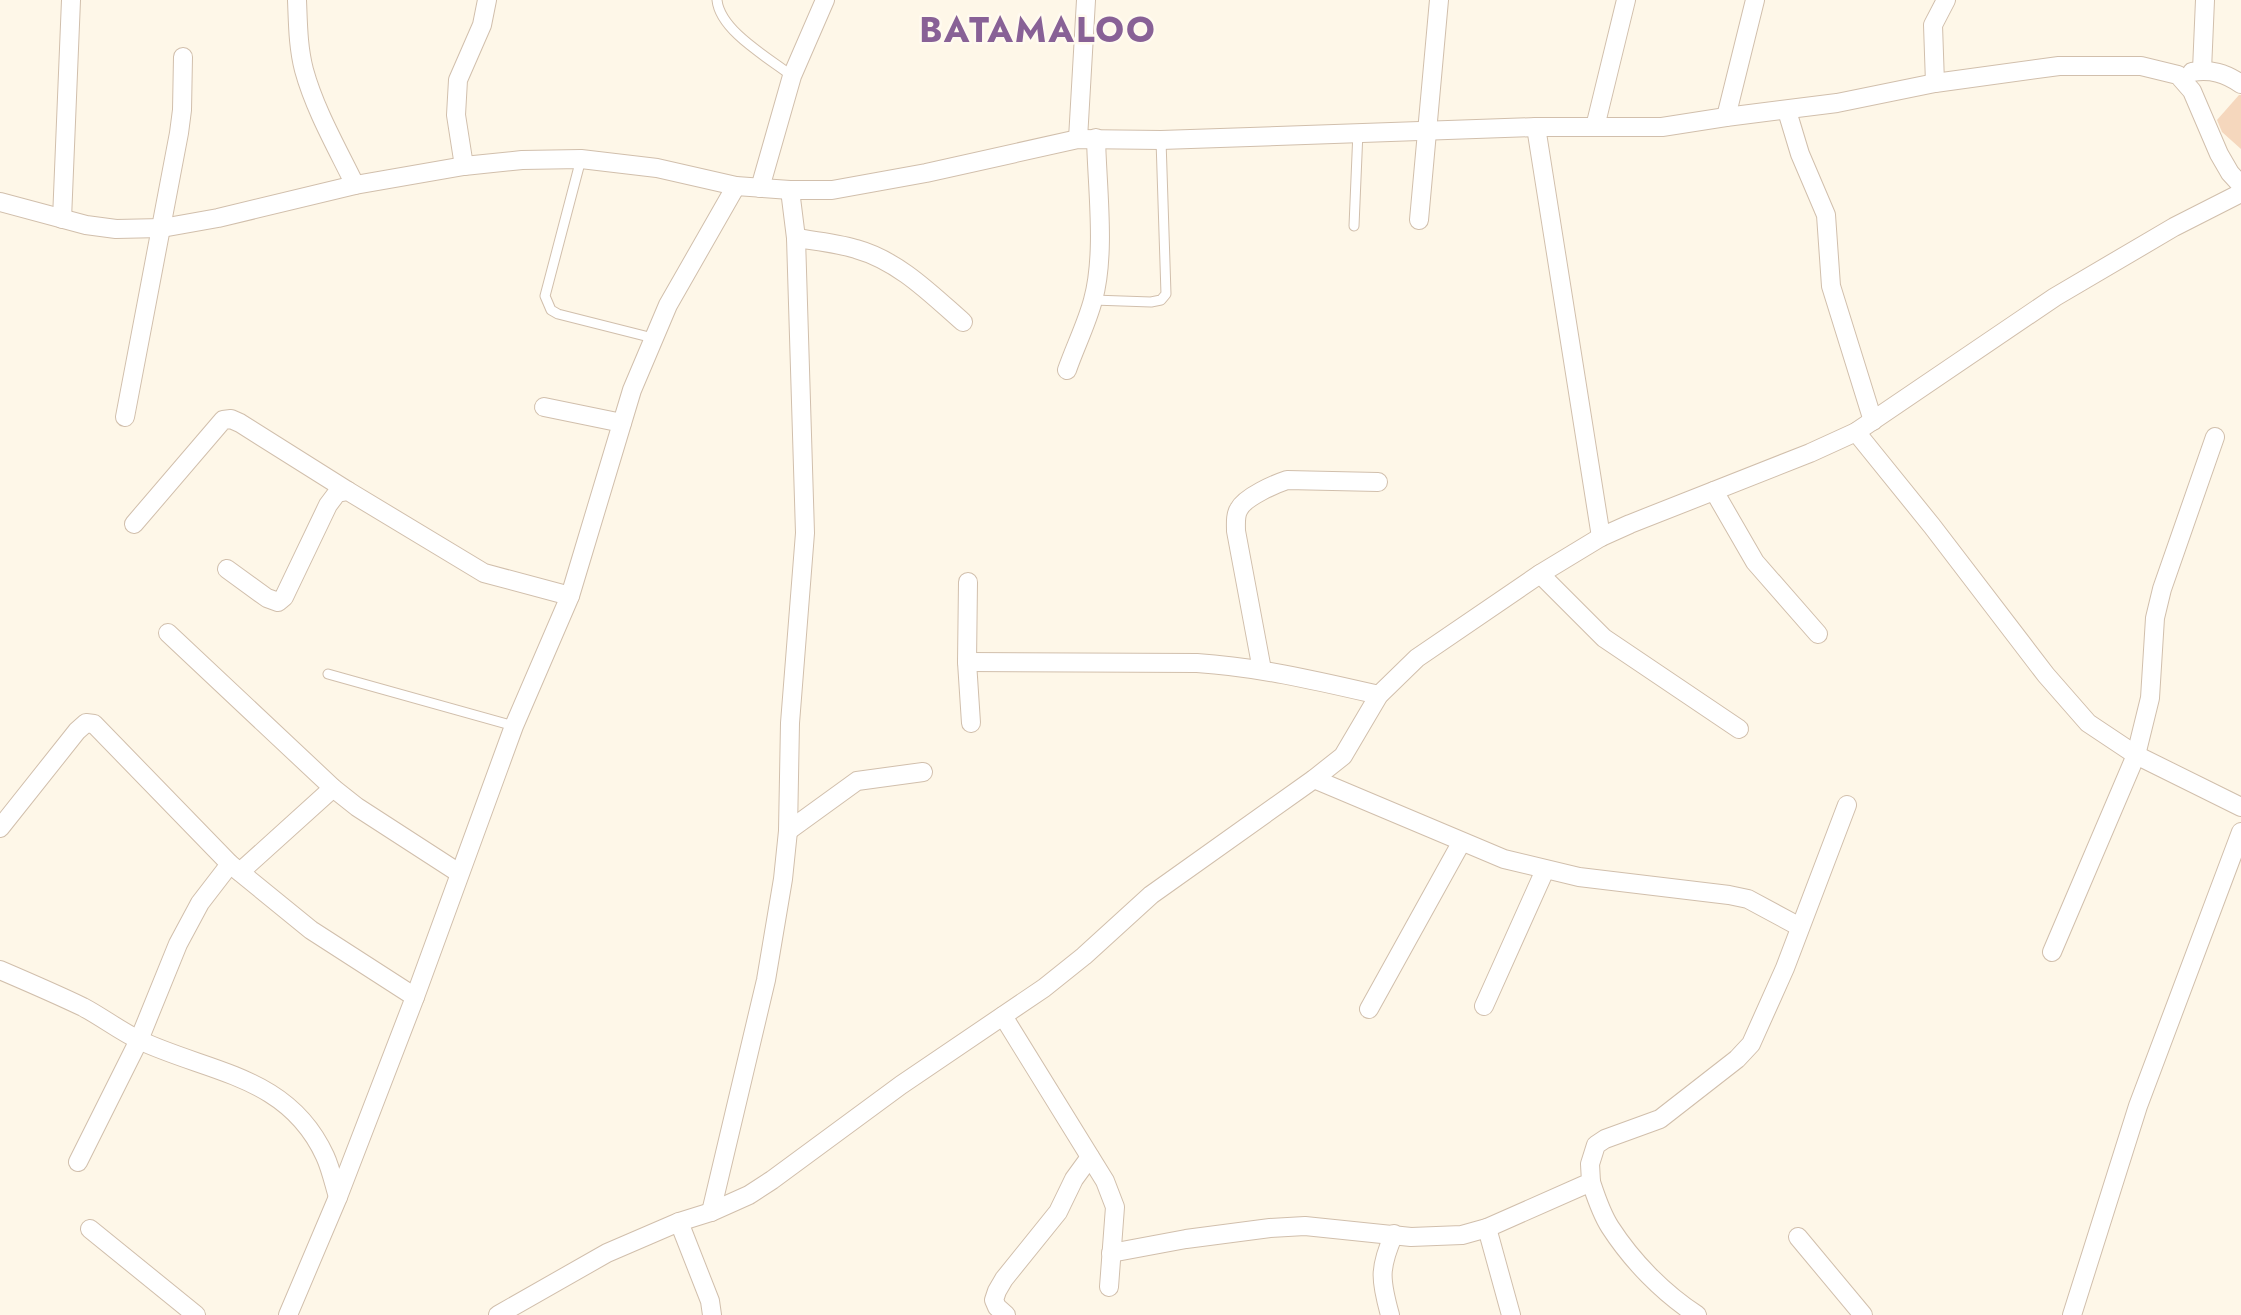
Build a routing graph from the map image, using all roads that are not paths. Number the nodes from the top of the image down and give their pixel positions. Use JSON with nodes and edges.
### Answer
{"nodes":[{"id":1,"x":71,"y":0,"type":"edge"},
{"id":2,"x":298,"y":0,"type":"edge"},
{"id":3,"x":487,"y":0,"type":"edge"},
{"id":4,"x":717,"y":0,"type":"edge"},
{"id":5,"x":825,"y":0,"type":"edge"},
{"id":6,"x":1086,"y":0,"type":"edge"},
{"id":7,"x":1437,"y":0,"type":"edge"},
{"id":8,"x":1626,"y":0,"type":"edge"},
{"id":9,"x":1755,"y":0,"type":"edge"},
{"id":10,"x":1946,"y":0,"type":"edge"},
{"id":11,"x":2206,"y":0,"type":"edge"},
{"id":12,"x":183,"y":57,"type":"dead end"},
{"id":13,"x":2202,"y":71,"type":"junction"},
{"id":14,"x":2178,"y":75,"type":"junction"},
{"id":15,"x":792,"y":76,"type":"junction"},
{"id":16,"x":1935,"y":83,"type":"junction"},
{"id":17,"x":2241,"y":84,"type":"edge"},
{"id":18,"x":1787,"y":111,"type":"junction"},
{"id":19,"x":1726,"y":117,"type":"junction"},
{"id":20,"x":1536,"y":127,"type":"junction"},
{"id":21,"x":1594,"y":127,"type":"junction"},
{"id":22,"x":1427,"y":129,"type":"junction"},
{"id":23,"x":1358,"y":131,"type":"junction"},
{"id":24,"x":1087,"y":139,"type":"junction"},
{"id":25,"x":1161,"y":139,"type":"junction"},
{"id":26,"x":581,"y":159,"type":"junction"},
{"id":27,"x":464,"y":166,"type":"junction"},
{"id":28,"x":355,"y":185,"type":"junction"},
{"id":29,"x":736,"y":186,"type":"junction"},
{"id":30,"x":2241,"y":186,"type":"edge"},
{"id":31,"x":760,"y":188,"type":"junction"},
{"id":32,"x":790,"y":190,"type":"junction"},
{"id":33,"x":2241,"y":193,"type":"edge"},
{"id":34,"x":0,"y":202,"type":"edge"},
{"id":35,"x":61,"y":219,"type":"junction"},
{"id":36,"x":1419,"y":220,"type":"dead end"},
{"id":37,"x":1354,"y":226,"type":"dead end"},
{"id":38,"x":162,"y":228,"type":"junction"},
{"id":39,"x":796,"y":237,"type":"junction"},
{"id":40,"x":1093,"y":300,"type":"junction"},
{"id":41,"x":963,"y":322,"type":"dead end"},
{"id":42,"x":653,"y":338,"type":"junction"},
{"id":43,"x":1067,"y":370,"type":"dead end"},
{"id":44,"x":544,"y":407,"type":"dead end"},
{"id":45,"x":125,"y":417,"type":"dead end"},
{"id":46,"x":1873,"y":421,"type":"junction"},
{"id":47,"x":622,"y":423,"type":"junction"},
{"id":48,"x":1856,"y":432,"type":"junction"},
{"id":49,"x":2216,"y":438,"type":"dead end"},
{"id":50,"x":1378,"y":482,"type":"dead end"},
{"id":51,"x":348,"y":491,"type":"junction"},
{"id":52,"x":1714,"y":491,"type":"junction"},
{"id":53,"x":134,"y":524,"type":"dead end"},
{"id":54,"x":1601,"y":537,"type":"junction"},
{"id":55,"x":227,"y":569,"type":"dead end"},
{"id":56,"x":1540,"y":575,"type":"junction"},
{"id":57,"x":968,"y":582,"type":"dead end"},
{"id":58,"x":570,"y":596,"type":"junction"},
{"id":59,"x":168,"y":633,"type":"dead end"},
{"id":60,"x":1818,"y":634,"type":"dead end"},
{"id":61,"x":967,"y":662,"type":"junction"},
{"id":62,"x":1262,"y":670,"type":"junction"},
{"id":63,"x":328,"y":674,"type":"dead end"},
{"id":64,"x":1379,"y":695,"type":"junction"},
{"id":65,"x":971,"y":723,"type":"dead end"},
{"id":66,"x":514,"y":726,"type":"junction"},
{"id":67,"x":1739,"y":729,"type":"dead end"},
{"id":68,"x":2136,"y":755,"type":"junction"},
{"id":69,"x":923,"y":772,"type":"dead end"},
{"id":70,"x":1314,"y":779,"type":"junction"},
{"id":71,"x":333,"y":788,"type":"junction"},
{"id":72,"x":1847,"y":804,"type":"dead end"},
{"id":73,"x":2241,"y":807,"type":"edge"},
{"id":74,"x":0,"y":828,"type":"edge"},
{"id":75,"x":788,"y":831,"type":"junction"},
{"id":76,"x":2241,"y":832,"type":"edge"},
{"id":77,"x":1461,"y":843,"type":"junction"},
{"id":78,"x":235,"y":868,"type":"junction"},
{"id":79,"x":1545,"y":870,"type":"junction"},
{"id":80,"x":459,"y":873,"type":"junction"},
{"id":81,"x":1800,"y":927,"type":"junction"},
{"id":82,"x":2052,"y":952,"type":"dead end"},
{"id":83,"x":0,"y":970,"type":"edge"},
{"id":84,"x":415,"y":997,"type":"junction"},
{"id":85,"x":1484,"y":1006,"type":"dead end"},
{"id":86,"x":1369,"y":1009,"type":"dead end"},
{"id":87,"x":1003,"y":1016,"type":"junction"},
{"id":88,"x":139,"y":1040,"type":"junction"},
{"id":89,"x":1090,"y":1157,"type":"junction"},
{"id":90,"x":78,"y":1162,"type":"dead end"},
{"id":91,"x":1591,"y":1182,"type":"junction"},
{"id":92,"x":338,"y":1197,"type":"junction"},
{"id":93,"x":711,"y":1212,"type":"junction"},
{"id":94,"x":679,"y":1222,"type":"junction"},
{"id":95,"x":1487,"y":1228,"type":"junction"},
{"id":96,"x":90,"y":1229,"type":"dead end"},
{"id":97,"x":1394,"y":1234,"type":"junction"},
{"id":98,"x":1798,"y":1237,"type":"dead end"},
{"id":99,"x":1111,"y":1253,"type":"junction"},
{"id":100,"x":1109,"y":1287,"type":"dead end"},
{"id":101,"x":196,"y":1315,"type":"edge"},
{"id":102,"x":288,"y":1315,"type":"edge"},
{"id":103,"x":498,"y":1315,"type":"edge"},
{"id":104,"x":712,"y":1315,"type":"edge"},
{"id":105,"x":1006,"y":1315,"type":"edge"},
{"id":106,"x":1390,"y":1315,"type":"edge"},
{"id":107,"x":1511,"y":1315,"type":"edge"},
{"id":108,"x":1697,"y":1315,"type":"edge"},
{"id":109,"x":1863,"y":1315,"type":"edge"},
{"id":110,"x":2072,"y":1315,"type":"edge"}],
"edges":[{"from":1,"to":35,"type":"street"},
{"from":2,"to":28,"type":"street"},
{"from":3,"to":27,"type":"street"},
{"from":4,"to":15,"type":"lane"},
{"from":5,"to":15,"type":"street"},
{"from":6,"to":24,"type":"street"},
{"from":7,"to":22,"type":"street"},
{"from":8,"to":21,"type":"street"},
{"from":9,"to":19,"type":"street"},
{"from":10,"to":16,"type":"street"},
{"from":11,"to":13,"type":"street"},
{"from":12,"to":38,"type":"street"},
{"from":13,"to":14,"type":"street"},
{"from":13,"to":17,"type":"street"},
{"from":14,"to":16,"type":"street"},
{"from":14,"to":30,"type":"street"},
{"from":15,"to":31,"type":"street"},
{"from":16,"to":18,"type":"street"},
{"from":18,"to":19,"type":"street"},
{"from":18,"to":46,"type":"street"},
{"from":19,"to":21,"type":"street"},
{"from":20,"to":21,"type":"street"},
{"from":20,"to":22,"type":"street"},
{"from":20,"to":54,"type":"street"},
{"from":22,"to":23,"type":"street"},
{"from":22,"to":36,"type":"street"},
{"from":23,"to":25,"type":"street"},
{"from":23,"to":37,"type":"lane"},
{"from":24,"to":25,"type":"street"},
{"from":24,"to":32,"type":"street"},
{"from":24,"to":40,"type":"street"},
{"from":25,"to":40,"type":"lane"},
{"from":26,"to":27,"type":"street"},
{"from":26,"to":29,"type":"street"},
{"from":26,"to":42,"type":"lane"},
{"from":27,"to":28,"type":"street"},
{"from":28,"to":38,"type":"street"},
{"from":29,"to":31,"type":"street"},
{"from":29,"to":42,"type":"street"},
{"from":31,"to":32,"type":"street"},
{"from":32,"to":39,"type":"street"},
{"from":33,"to":46,"type":"street"},
{"from":34,"to":35,"type":"street"},
{"from":35,"to":38,"type":"street"},
{"from":38,"to":45,"type":"street"},
{"from":39,"to":41,"type":"street"},
{"from":39,"to":75,"type":"street"},
{"from":40,"to":43,"type":"street"},
{"from":42,"to":47,"type":"street"},
{"from":44,"to":47,"type":"street"},
{"from":46,"to":48,"type":"street"},
{"from":47,"to":58,"type":"street"},
{"from":48,"to":52,"type":"street"},
{"from":48,"to":68,"type":"street"},
{"from":49,"to":68,"type":"street"},
{"from":50,"to":62,"type":"street"},
{"from":51,"to":53,"type":"street"},
{"from":51,"to":55,"type":"street"},
{"from":51,"to":58,"type":"street"},
{"from":52,"to":54,"type":"street"},
{"from":52,"to":60,"type":"street"},
{"from":54,"to":56,"type":"street"},
{"from":56,"to":64,"type":"street"},
{"from":56,"to":67,"type":"street"},
{"from":57,"to":61,"type":"street"},
{"from":58,"to":66,"type":"street"},
{"from":59,"to":71,"type":"street"},
{"from":61,"to":62,"type":"street"},
{"from":61,"to":65,"type":"street"},
{"from":62,"to":64,"type":"street"},
{"from":63,"to":66,"type":"lane"},
{"from":64,"to":70,"type":"street"},
{"from":66,"to":80,"type":"street"},
{"from":68,"to":73,"type":"street"},
{"from":68,"to":82,"type":"street"},
{"from":69,"to":75,"type":"street"},
{"from":70,"to":77,"type":"street"},
{"from":70,"to":87,"type":"street"},
{"from":71,"to":78,"type":"street"},
{"from":71,"to":80,"type":"street"},
{"from":72,"to":81,"type":"street"},
{"from":74,"to":78,"type":"street"},
{"from":75,"to":93,"type":"street"},
{"from":76,"to":110,"type":"street"},
{"from":77,"to":79,"type":"street"},
{"from":77,"to":86,"type":"street"},
{"from":78,"to":84,"type":"street"},
{"from":78,"to":88,"type":"street"},
{"from":79,"to":81,"type":"street"},
{"from":79,"to":85,"type":"street"},
{"from":80,"to":84,"type":"street"},
{"from":81,"to":91,"type":"street"},
{"from":83,"to":88,"type":"street"},
{"from":84,"to":92,"type":"street"},
{"from":87,"to":89,"type":"street"},
{"from":87,"to":93,"type":"street"},
{"from":88,"to":90,"type":"street"},
{"from":88,"to":92,"type":"street"},
{"from":89,"to":99,"type":"street"},
{"from":89,"to":105,"type":"street"},
{"from":91,"to":95,"type":"street"},
{"from":91,"to":108,"type":"street"},
{"from":92,"to":102,"type":"street"},
{"from":93,"to":94,"type":"street"},
{"from":94,"to":103,"type":"street"},
{"from":94,"to":104,"type":"street"},
{"from":95,"to":97,"type":"street"},
{"from":95,"to":107,"type":"street"},
{"from":96,"to":101,"type":"street"},
{"from":97,"to":99,"type":"street"},
{"from":97,"to":106,"type":"street"},
{"from":98,"to":109,"type":"street"},
{"from":99,"to":100,"type":"street"}]}
